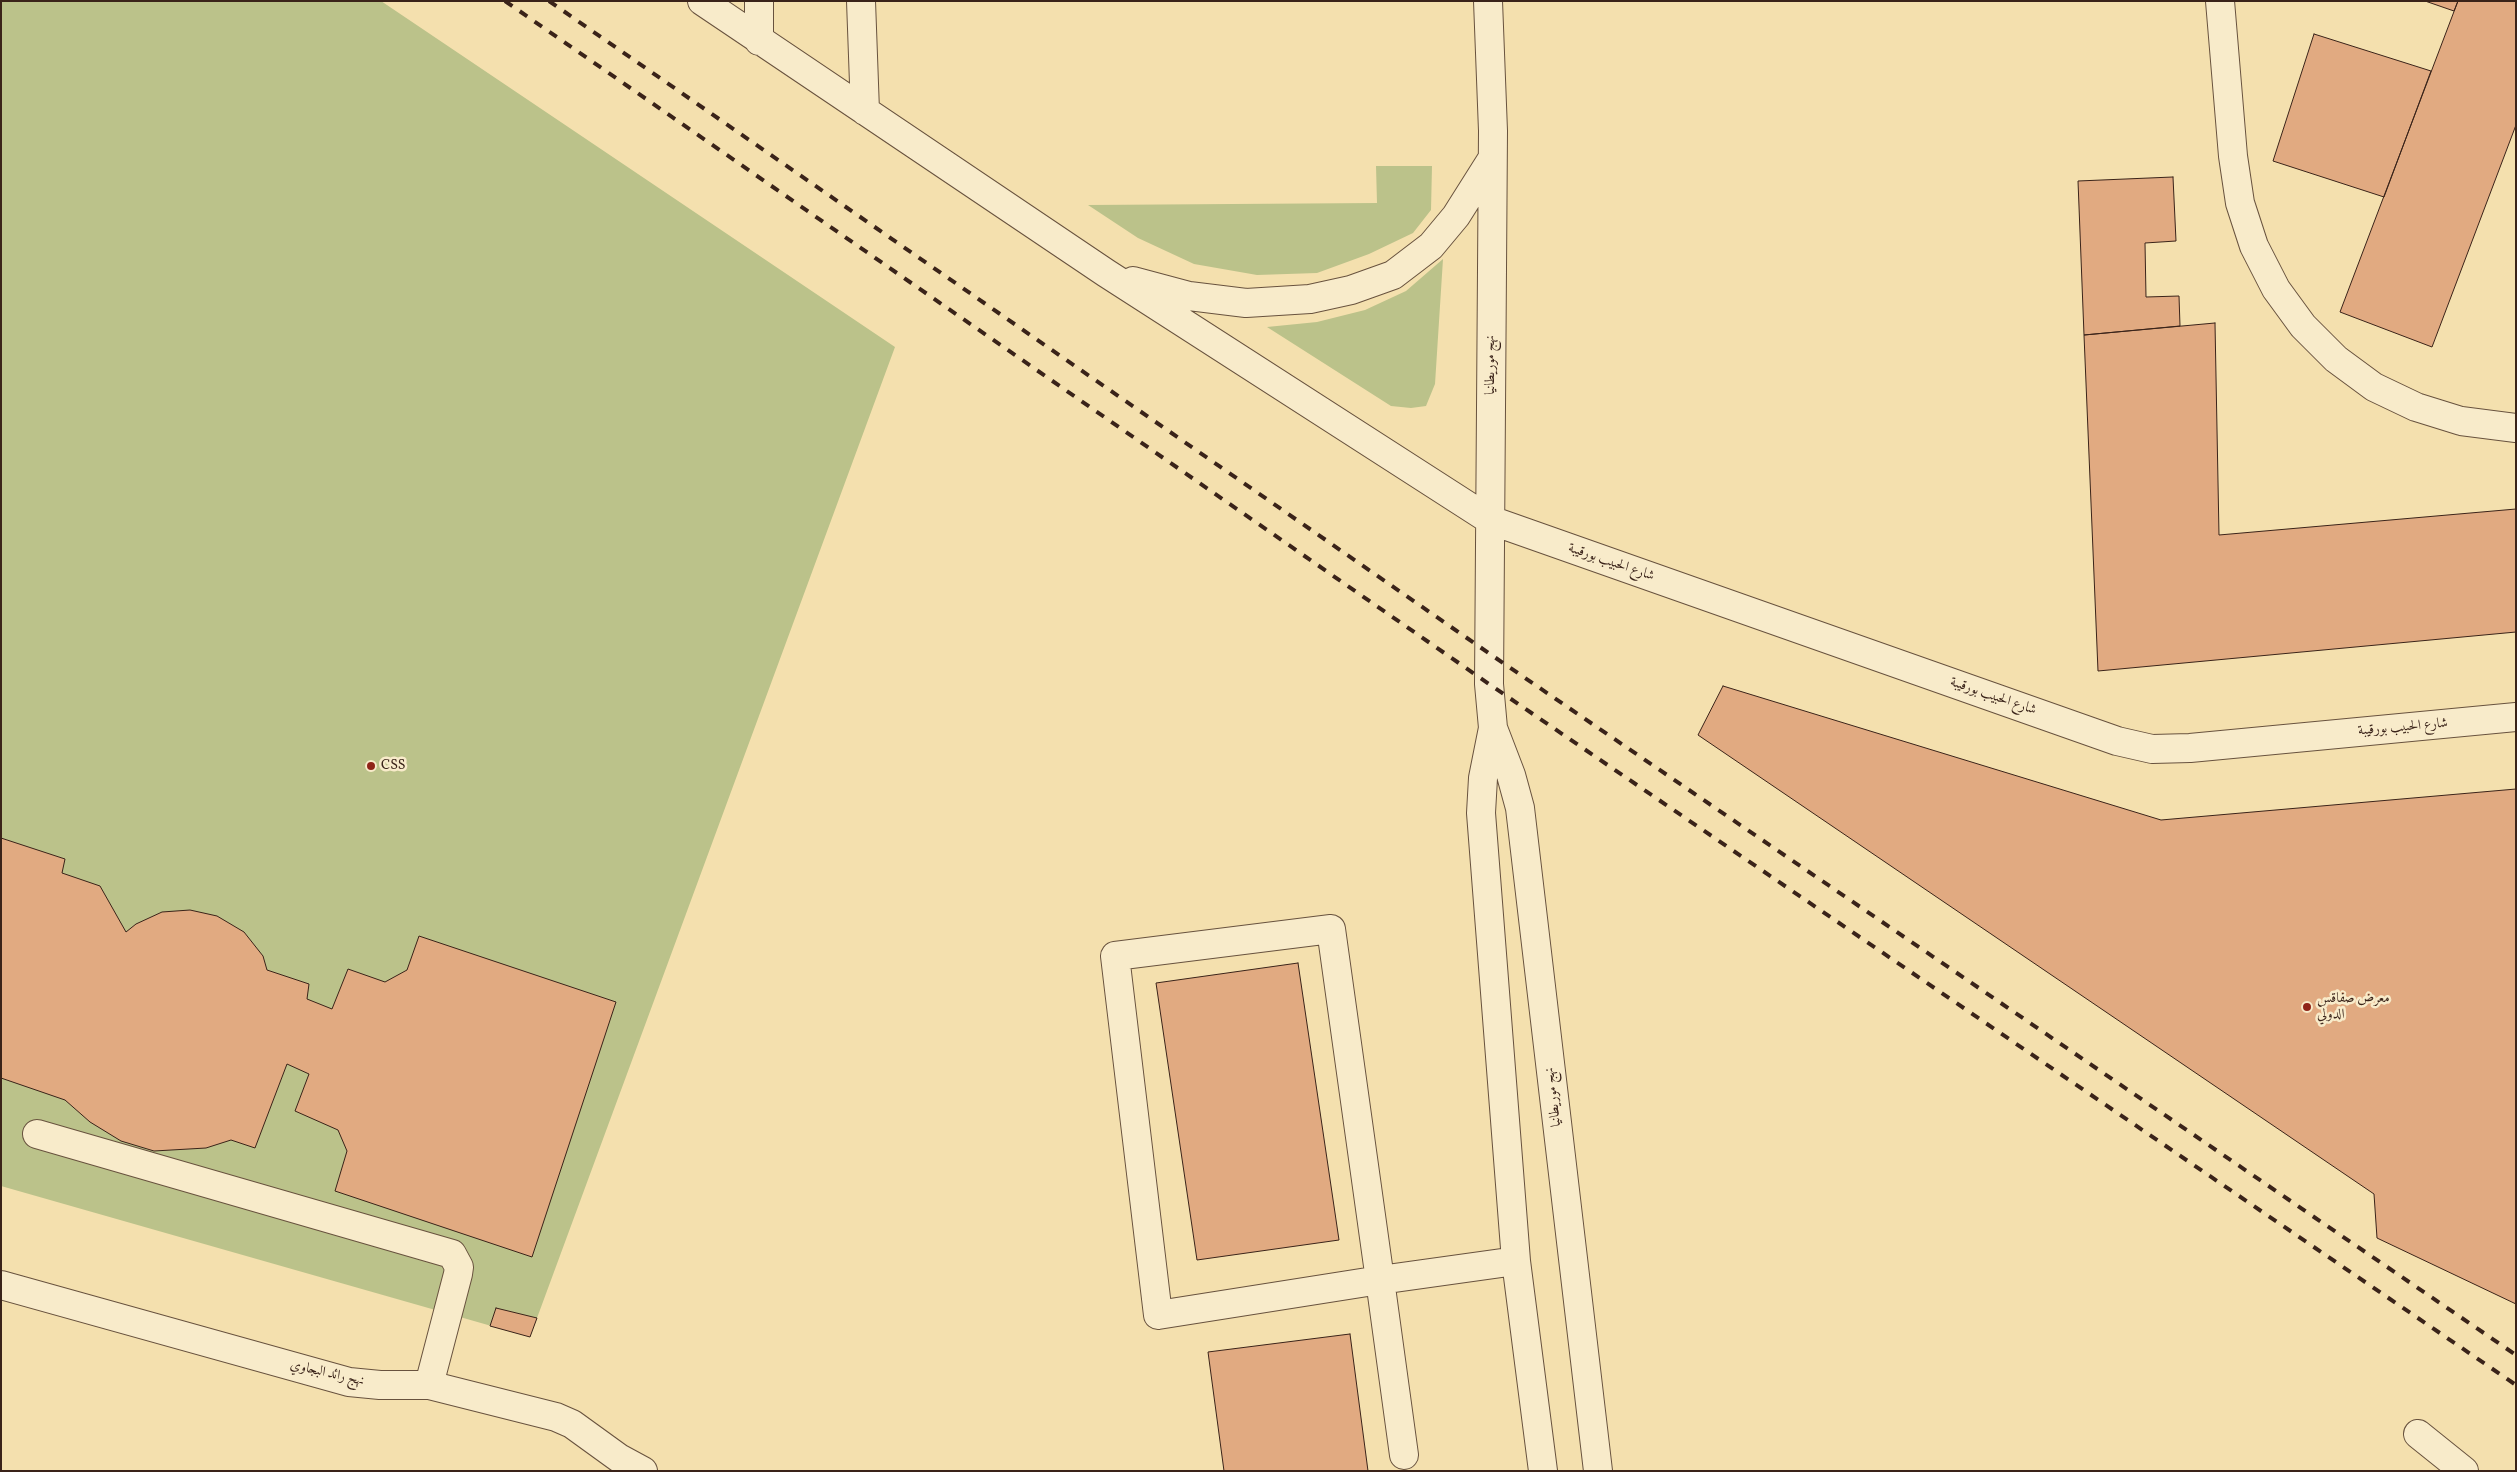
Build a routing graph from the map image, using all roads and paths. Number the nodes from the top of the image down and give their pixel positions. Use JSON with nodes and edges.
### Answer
{"nodes":[{"id":1,"x":702,"y":1,"type":"edge"},
{"id":2,"x":759,"y":1,"type":"edge"},
{"id":3,"x":861,"y":1,"type":"edge"},
{"id":4,"x":1488,"y":1,"type":"edge"},
{"id":5,"x":2220,"y":1,"type":"edge"},
{"id":6,"x":759,"y":41,"type":"junction"},
{"id":7,"x":865,"y":112,"type":"junction"},
{"id":8,"x":1492,"y":159,"type":"junction"},
{"id":9,"x":1106,"y":273,"type":"junction"},
{"id":10,"x":2516,"y":428,"type":"edge"},
{"id":11,"x":1490,"y":520,"type":"junction"},
{"id":12,"x":2516,"y":717,"type":"edge"},
{"id":13,"x":1493,"y":728,"type":"junction"},
{"id":14,"x":37,"y":1134,"type":"dead end"},
{"id":15,"x":1516,"y":1261,"type":"junction"},
{"id":16,"x":1380,"y":1280,"type":"junction"},
{"id":17,"x":1,"y":1285,"type":"edge"},
{"id":18,"x":429,"y":1385,"type":"junction"},
{"id":19,"x":2418,"y":1434,"type":"dead end"},
{"id":20,"x":1404,"y":1455,"type":"dead end"},
{"id":21,"x":643,"y":1471,"type":"edge"},
{"id":22,"x":1543,"y":1471,"type":"edge"},
{"id":23,"x":1598,"y":1471,"type":"edge"},
{"id":24,"x":2464,"y":1471,"type":"edge"}],
"edges":[{"from":1,"to":6,"type":"street","name":"شارع الحبيب بورقيبة"},
{"from":2,"to":6,"type":"street"},
{"from":3,"to":7,"type":"street"},
{"from":4,"to":8,"type":"street","name":"نهج موريطانيا"},
{"from":5,"to":10,"type":"street"},
{"from":6,"to":7,"type":"street","name":"شارع الحبيب بورقيبة"},
{"from":7,"to":9,"type":"street","name":"شارع الحبيب بورقيبة"},
{"from":8,"to":9,"type":"street"},
{"from":8,"to":11,"type":"street","name":"نهج موريطانيا"},
{"from":9,"to":11,"type":"street","name":"شارع الحبيب بورقيبة"},
{"from":11,"to":12,"type":"street","name":"شارع الحبيب بورقيبة"},
{"from":11,"to":13,"type":"street","name":"نهج موريطانيا"},
{"from":13,"to":15,"type":"street","name":"نهج موريطانيا"},
{"from":13,"to":23,"type":"street","name":"نهج موريطانيا"},
{"from":14,"to":18,"type":"street"},
{"from":15,"to":16,"type":"street"},
{"from":15,"to":22,"type":"street","name":"نهج موريطانيا"},
{"from":16,"to":16,"type":"street"},
{"from":16,"to":20,"type":"street"},
{"from":17,"to":18,"type":"street","name":"نهج رائد البجاوي"},
{"from":18,"to":21,"type":"street","name":"نهج رائد البجاوي"},
{"from":19,"to":24,"type":"street"}]}
